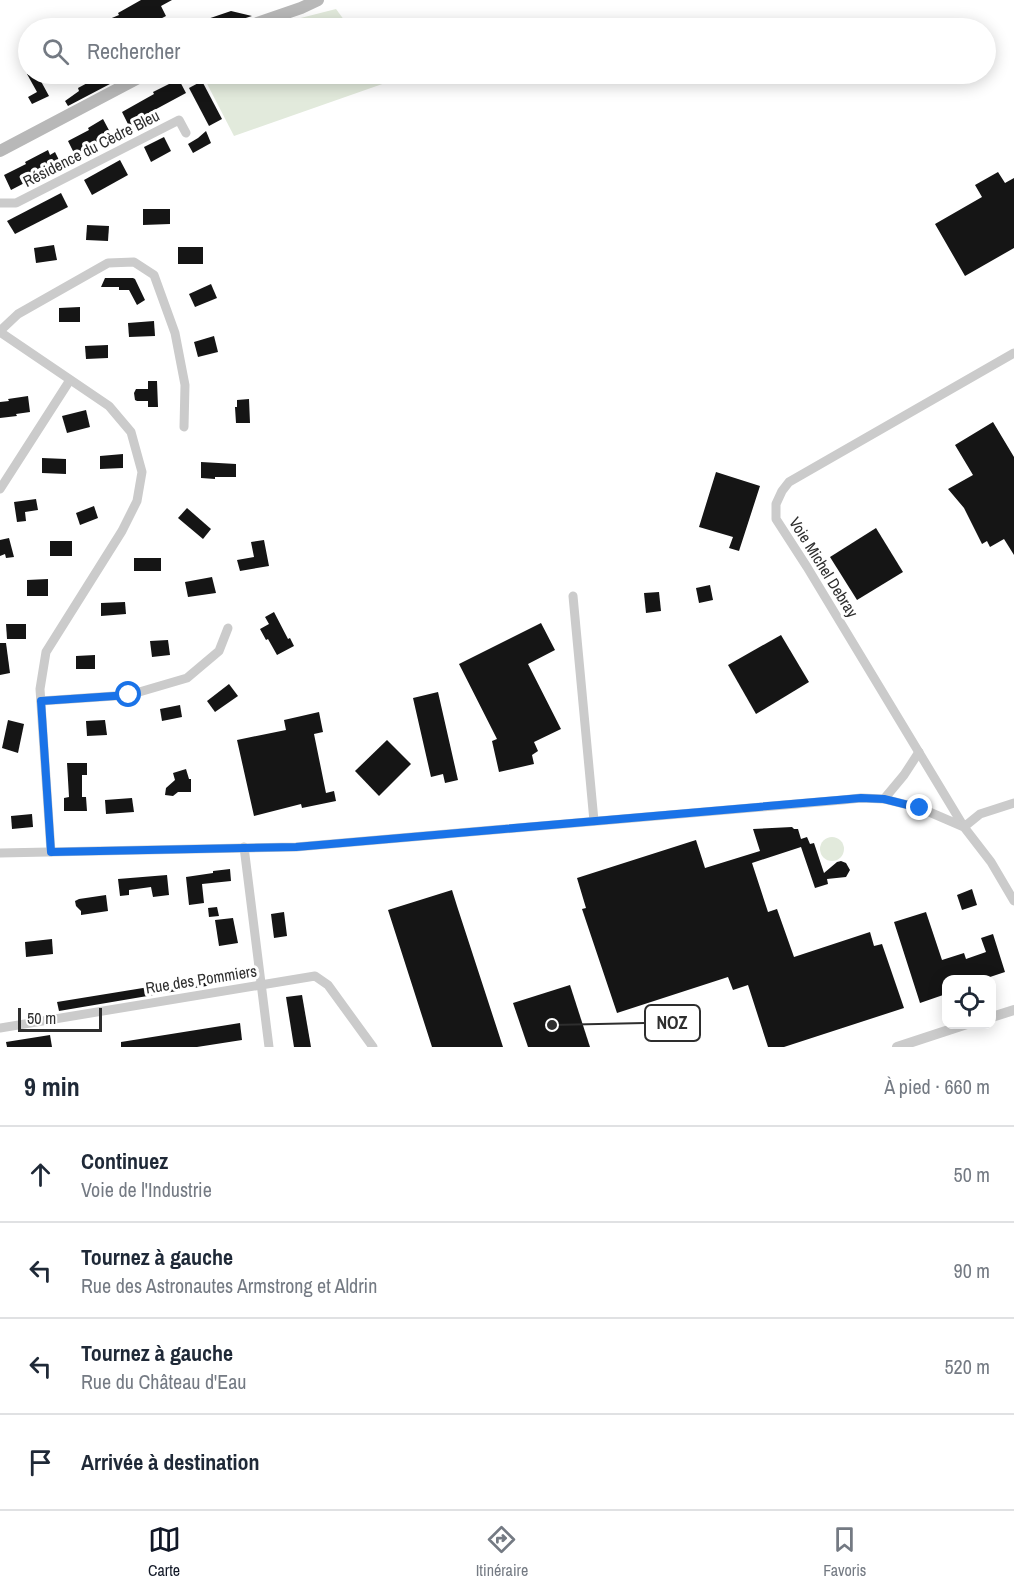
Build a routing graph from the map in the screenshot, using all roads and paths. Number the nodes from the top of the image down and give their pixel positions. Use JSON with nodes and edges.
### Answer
{"nodes":[{"id":1,"x":318,"y":0,"type":"edge"},
{"id":2,"x":272,"y":18,"type":"edge"},
{"id":3,"x":127,"y":84,"type":"edge"},
{"id":4,"x":186,"y":133,"type":"dead end"},
{"id":5,"x":0,"y":151,"type":"edge"},
{"id":6,"x":0,"y":203,"type":"edge"},
{"id":7,"x":0,"y":332,"type":"edge"},
{"id":8,"x":1014,"y":353,"type":"edge"},
{"id":9,"x":70,"y":380,"type":"junction"},
{"id":10,"x":184,"y":427,"type":"dead end"},
{"id":11,"x":0,"y":489,"type":"edge"},
{"id":12,"x":573,"y":596,"type":"dead end"},
{"id":13,"x":228,"y":628,"type":"dead end"},
{"id":14,"x":41,"y":701,"type":"junction"},
{"id":15,"x":919,"y":752,"type":"junction"},
{"id":16,"x":884,"y":799,"type":"junction"},
{"id":17,"x":1014,"y":803,"type":"edge"},
{"id":18,"x":594,"y":821,"type":"junction"},
{"id":19,"x":964,"y":827,"type":"junction"},
{"id":20,"x":244,"y":847,"type":"junction"},
{"id":21,"x":51,"y":852,"type":"junction"},
{"id":22,"x":0,"y":853,"type":"edge"},
{"id":23,"x":1014,"y":901,"type":"edge"},
{"id":24,"x":260,"y":984,"type":"junction"},
{"id":25,"x":1014,"y":1010,"type":"edge"},
{"id":26,"x":996,"y":1016,"type":"edge"},
{"id":27,"x":0,"y":1028,"type":"edge"},
{"id":28,"x":952,"y":1029,"type":"edge"},
{"id":29,"x":269,"y":1047,"type":"edge"},
{"id":30,"x":374,"y":1047,"type":"edge"},
{"id":31,"x":897,"y":1047,"type":"edge"}],
"edges":[{"from":1,"to":2,"type":"main road"},
{"from":3,"to":5,"type":"main road"},
{"from":4,"to":6,"type":"street","name":"Résidence du Cèdre Bleu"},
{"from":7,"to":9,"type":"street"},
{"from":7,"to":10,"type":"street"},
{"from":8,"to":15,"type":"street","name":"Voie Michel Debray"},
{"from":9,"to":11,"type":"street"},
{"from":9,"to":14,"type":"street"},
{"from":12,"to":18,"type":"street"},
{"from":13,"to":14,"type":"street"},
{"from":14,"to":21,"type":"street"},
{"from":15,"to":16,"type":"street"},
{"from":15,"to":19,"type":"street","name":"Voie Michel Debray"},
{"from":16,"to":18,"type":"street"},
{"from":16,"to":19,"type":"street"},
{"from":17,"to":19,"type":"street"},
{"from":18,"to":20,"type":"street"},
{"from":19,"to":23,"type":"street","name":"Voie Michel Debray"},
{"from":20,"to":21,"type":"street"},
{"from":20,"to":24,"type":"street"},
{"from":21,"to":22,"type":"street"},
{"from":24,"to":27,"type":"street","name":"Rue des Pommiers"},
{"from":24,"to":29,"type":"street"},
{"from":24,"to":30,"type":"street","name":"Rue des Pommiers"},
{"from":25,"to":26,"type":"street"},
{"from":28,"to":31,"type":"street"}]}
